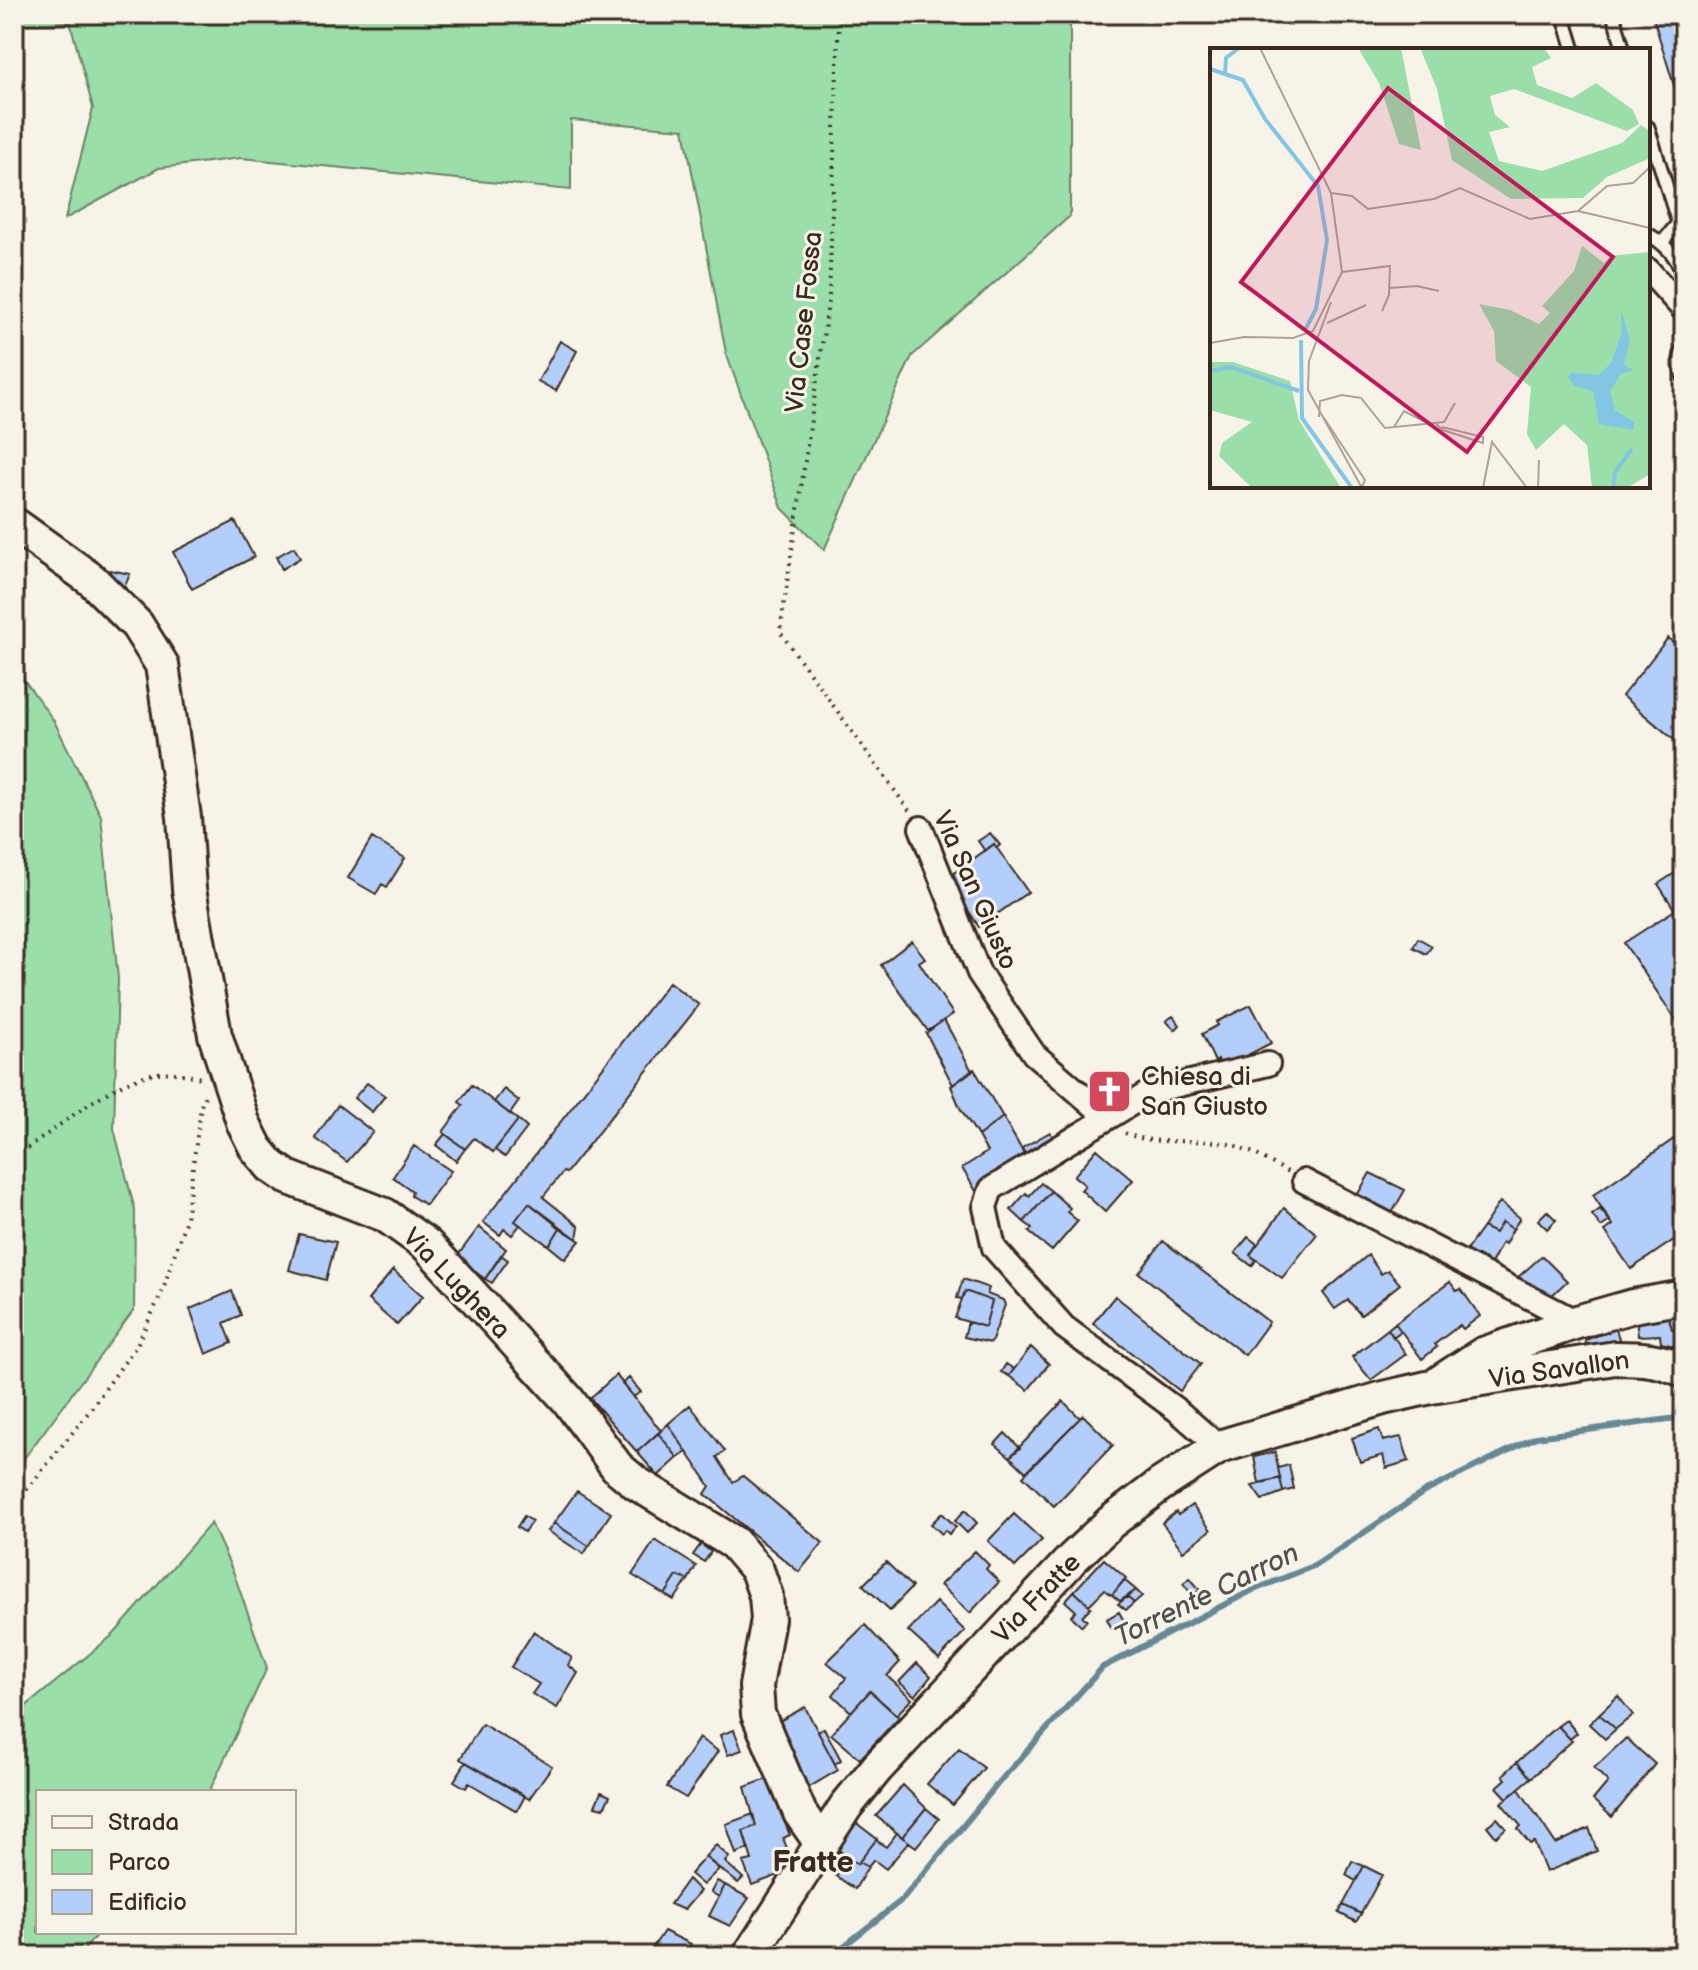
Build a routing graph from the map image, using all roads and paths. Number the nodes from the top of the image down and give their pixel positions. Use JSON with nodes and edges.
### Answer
{"nodes":[{"id":1,"x":839,"y":14,"type":"edge"},
{"id":2,"x":1563,"y":14,"type":"edge"},
{"id":3,"x":1613,"y":14,"type":"edge"},
{"id":4,"x":1573,"y":48,"type":"edge"},
{"id":5,"x":1623,"y":48,"type":"edge"},
{"id":6,"x":1650,"y":133,"type":"edge"},
{"id":7,"x":1650,"y":235,"type":"edge"},
{"id":8,"x":1662,"y":243,"type":"junction"},
{"id":9,"x":1650,"y":272,"type":"edge"},
{"id":10,"x":1677,"y":302,"type":"edge"},
{"id":11,"x":1684,"y":345,"type":"edge"},
{"id":12,"x":1684,"y":378,"type":"edge"},
{"id":13,"x":14,"y":524,"type":"edge"},
{"id":14,"x":780,"y":632,"type":"joint"},
{"id":15,"x":921,"y":828,"type":"joint"},
{"id":16,"x":1268,"y":1064,"type":"dead end"},
{"id":17,"x":228,"y":1076,"type":"junction"},
{"id":18,"x":1107,"y":1117,"type":"junction"},
{"id":19,"x":14,"y":1157,"type":"edge"},
{"id":20,"x":1304,"y":1181,"type":"joint"},
{"id":21,"x":1684,"y":1297,"type":"edge"},
{"id":22,"x":1577,"y":1322,"type":"junction"},
{"id":23,"x":1678,"y":1368,"type":"edge"},
{"id":24,"x":1431,"y":1387,"type":"junction"},
{"id":25,"x":1219,"y":1447,"type":"junction"},
{"id":26,"x":14,"y":1510,"type":"edge"},
{"id":27,"x":821,"y":1843,"type":"junction"},
{"id":28,"x":749,"y":1956,"type":"edge"}],
"edges":[{"from":1,"to":14,"type":"path","name":"Via Case Fossa"},
{"from":2,"to":4,"type":"lane"},
{"from":3,"to":5,"type":"lane"},
{"from":6,"to":8,"type":"lane"},
{"from":7,"to":8,"type":"lane"},
{"from":8,"to":10,"type":"lane"},
{"from":9,"to":10,"type":"street"},
{"from":11,"to":12,"type":"lane"},
{"from":13,"to":17,"type":"street","name":"Via Lughera"},
{"from":14,"to":15,"type":"path","name":"Via San Giusto"},
{"from":15,"to":18,"type":"street","name":"Via San Giusto"},
{"from":16,"to":18,"type":"street"},
{"from":17,"to":19,"type":"path"},
{"from":17,"to":26,"type":"path"},
{"from":17,"to":27,"type":"street","name":"Via Lughera"},
{"from":18,"to":20,"type":"path"},
{"from":18,"to":25,"type":"street"},
{"from":20,"to":22,"type":"street"},
{"from":21,"to":22,"type":"street"},
{"from":22,"to":24,"type":"street"},
{"from":23,"to":24,"type":"street","name":"Via Savallon"},
{"from":24,"to":25,"type":"street","name":"Via Fratte"},
{"from":25,"to":27,"type":"street","name":"Via Fratte"},
{"from":27,"to":28,"type":"street","name":"Via Fratte"}]}
